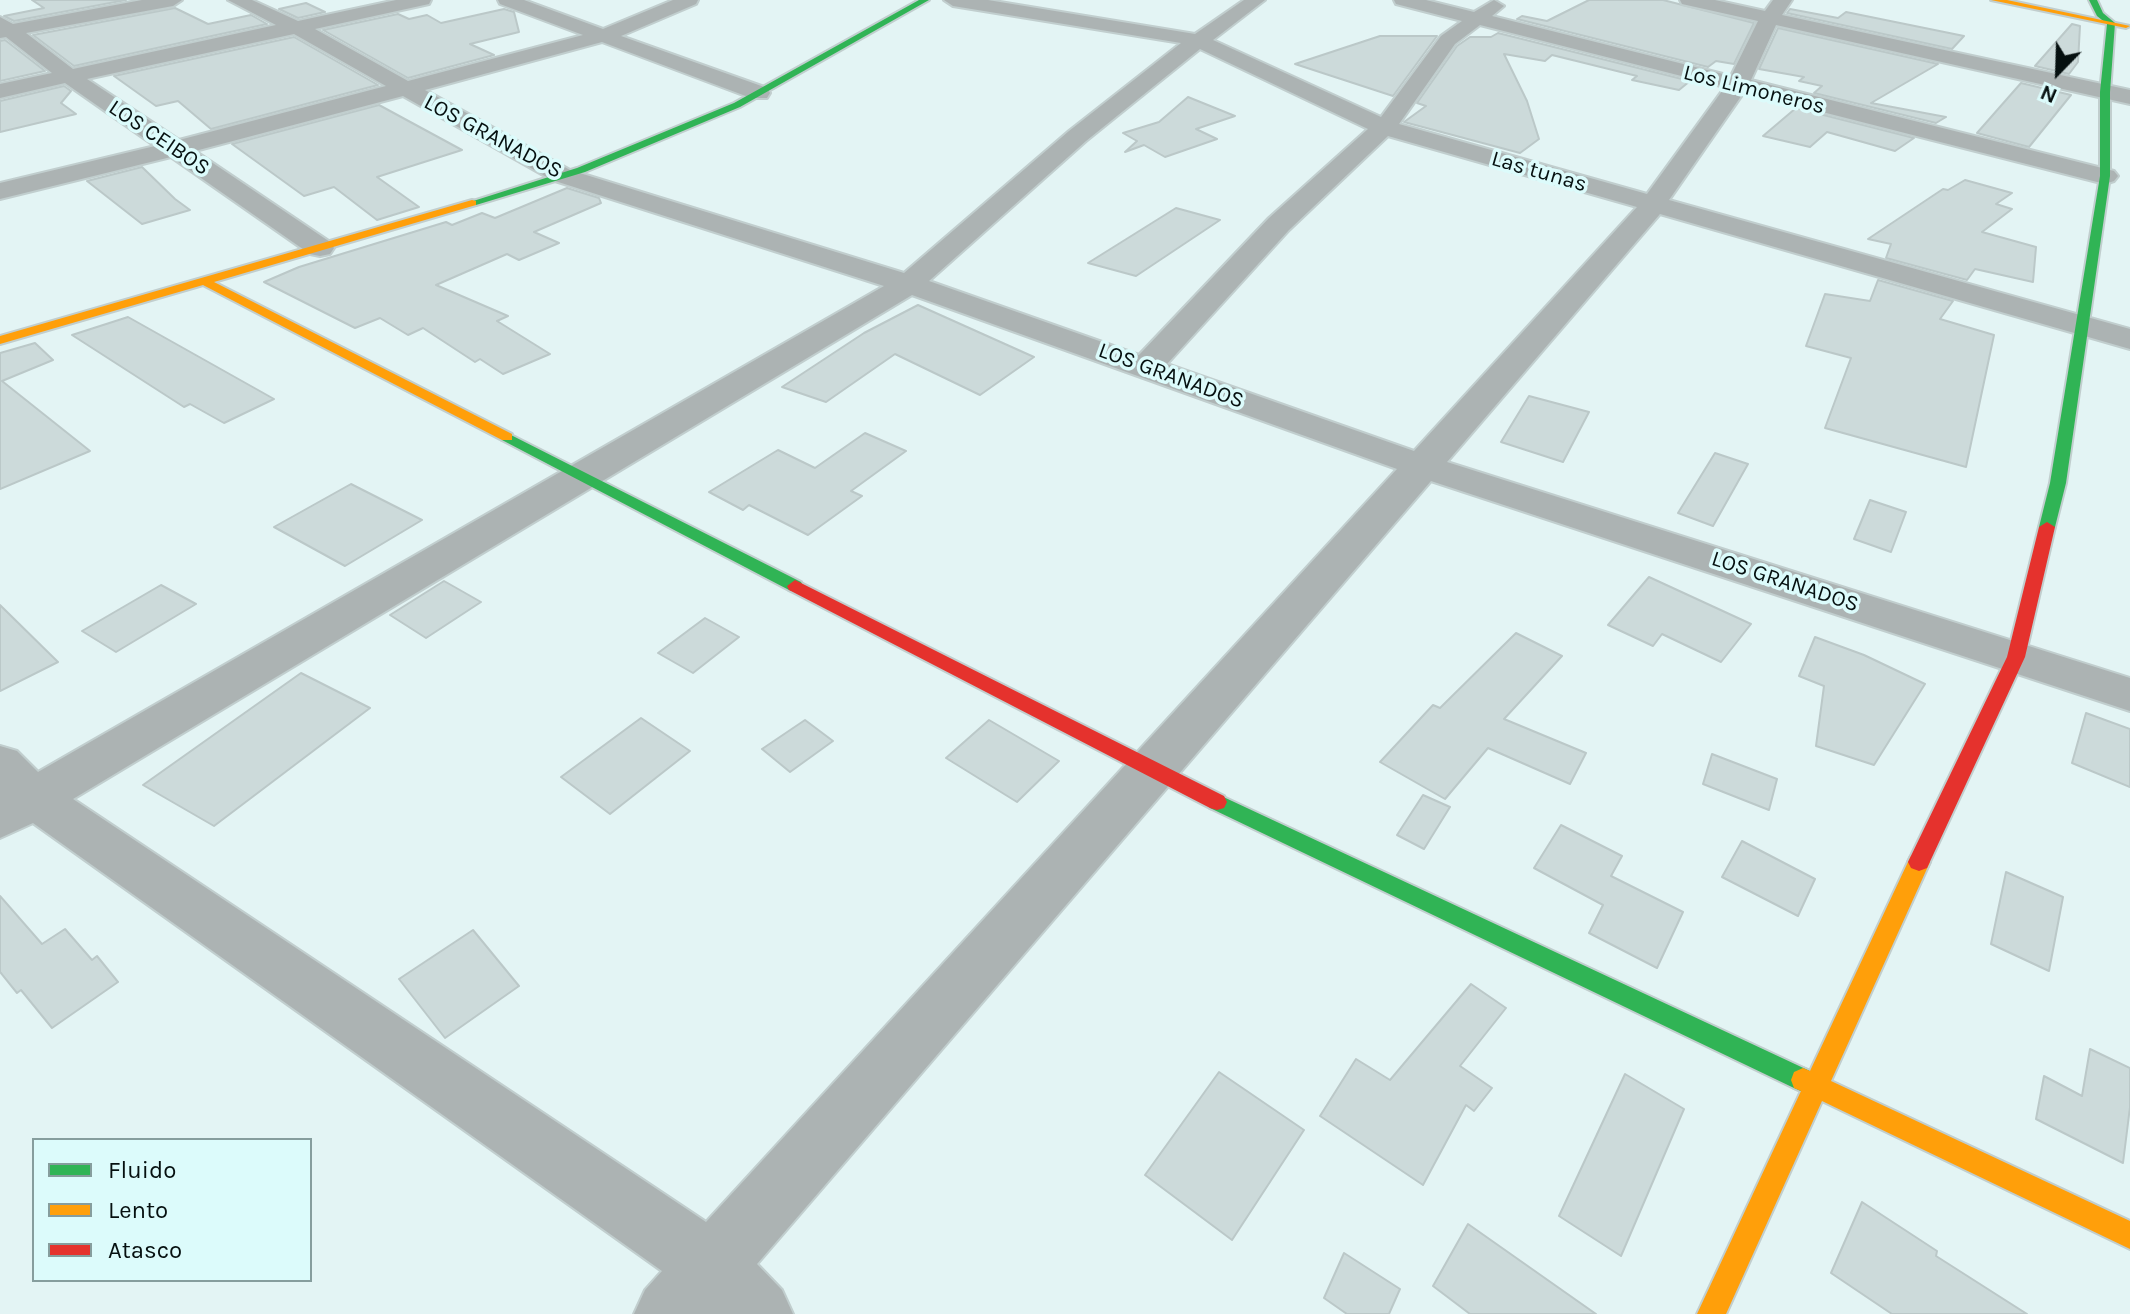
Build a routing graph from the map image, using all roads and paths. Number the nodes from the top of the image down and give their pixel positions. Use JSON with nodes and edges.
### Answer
{"nodes":[{"id":1,"x":173,"y":0,"type":"edge"},
{"id":2,"x":237,"y":0,"type":"edge"},
{"id":3,"x":422,"y":0,"type":"edge"},
{"id":4,"x":507,"y":0,"type":"edge"},
{"id":5,"x":689,"y":0,"type":"edge"},
{"id":6,"x":925,"y":0,"type":"edge"},
{"id":7,"x":953,"y":0,"type":"edge"},
{"id":8,"x":1256,"y":0,"type":"edge"},
{"id":9,"x":1403,"y":0,"type":"edge"},
{"id":10,"x":1502,"y":0,"type":"edge"},
{"id":11,"x":1689,"y":0,"type":"edge"},
{"id":12,"x":1995,"y":0,"type":"edge"},
{"id":13,"x":2030,"y":0,"type":"edge"},
{"id":14,"x":1776,"y":9,"type":"edge"},
{"id":15,"x":2101,"y":12,"type":"edge"},
{"id":16,"x":1477,"y":19,"type":"junction"},
{"id":17,"x":2130,"y":20,"type":"edge"},
{"id":18,"x":2130,"y":27,"type":"edge"},
{"id":19,"x":3,"y":28,"type":"edge"},
{"id":20,"x":298,"y":28,"type":"junction"},
{"id":21,"x":603,"y":36,"type":"junction"},
{"id":22,"x":1197,"y":40,"type":"junction"},
{"id":23,"x":69,"y":76,"type":"junction"},
{"id":24,"x":1737,"y":86,"type":"junction"},
{"id":25,"x":403,"y":88,"type":"junction"},
{"id":26,"x":0,"y":91,"type":"edge"},
{"id":27,"x":2105,"y":92,"type":"junction"},
{"id":28,"x":759,"y":93,"type":"junction"},
{"id":29,"x":2130,"y":97,"type":"edge"},
{"id":30,"x":1383,"y":127,"type":"junction"},
{"id":31,"x":175,"y":149,"type":"junction"},
{"id":32,"x":561,"y":175,"type":"junction"},
{"id":33,"x":2105,"y":176,"type":"junction"},
{"id":34,"x":0,"y":191,"type":"edge"},
{"id":35,"x":1653,"y":204,"type":"junction"},
{"id":36,"x":320,"y":248,"type":"junction"},
{"id":37,"x":206,"y":282,"type":"junction"},
{"id":38,"x":909,"y":284,"type":"junction"},
{"id":39,"x":2082,"y":328,"type":"junction"},
{"id":40,"x":2130,"y":339,"type":"edge"},
{"id":41,"x":0,"y":340,"type":"edge"},
{"id":42,"x":1147,"y":366,"type":"junction"},
{"id":43,"x":1422,"y":466,"type":"junction"},
{"id":44,"x":583,"y":475,"type":"junction"},
{"id":45,"x":2016,"y":657,"type":"junction"},
{"id":46,"x":2130,"y":695,"type":"edge"},
{"id":47,"x":1152,"y":771,"type":"junction"},
{"id":48,"x":11,"y":793,"type":"edge"},
{"id":49,"x":1815,"y":1083,"type":"junction"},
{"id":50,"x":2130,"y":1235,"type":"edge"},
{"id":51,"x":712,"y":1266,"type":"junction"},
{"id":52,"x":669,"y":1314,"type":"edge"},
{"id":53,"x":758,"y":1314,"type":"edge"},
{"id":54,"x":1711,"y":1314,"type":"edge"}],
"edges":[{"from":1,"to":19,"type":"street"},
{"from":2,"to":20,"type":"street","name":"LOS GRANADOS"},
{"from":3,"to":20,"type":"street"},
{"from":4,"to":21,"type":"street"},
{"from":5,"to":21,"type":"street"},
{"from":6,"to":28,"type":"street"},
{"from":7,"to":22,"type":"street","name":"Las tunas"},
{"from":8,"to":22,"type":"street"},
{"from":9,"to":16,"type":"street","name":"Los Limoneros"},
{"from":10,"to":16,"type":"street"},
{"from":11,"to":14,"type":"street"},
{"from":12,"to":15,"type":"street"},
{"from":13,"to":15,"type":"street"},
{"from":14,"to":24,"type":"street"},
{"from":14,"to":27,"type":"street"},
{"from":15,"to":17,"type":"street"},
{"from":15,"to":18,"type":"street"},
{"from":15,"to":27,"type":"street"},
{"from":16,"to":24,"type":"street","name":"Los Limoneros"},
{"from":16,"to":30,"type":"street"},
{"from":19,"to":23,"type":"street","name":"LOS CEIBOS"},
{"from":20,"to":23,"type":"street"},
{"from":20,"to":25,"type":"street","name":"LOS GRANADOS"},
{"from":21,"to":25,"type":"street"},
{"from":21,"to":28,"type":"street"},
{"from":22,"to":30,"type":"street","name":"Las tunas"},
{"from":22,"to":38,"type":"street"},
{"from":23,"to":26,"type":"street"},
{"from":23,"to":31,"type":"street","name":"LOS CEIBOS"},
{"from":24,"to":33,"type":"street","name":"Los Limoneros"},
{"from":24,"to":35,"type":"street"},
{"from":25,"to":31,"type":"street"},
{"from":25,"to":32,"type":"street","name":"LOS GRANADOS"},
{"from":27,"to":29,"type":"street"},
{"from":27,"to":33,"type":"street"},
{"from":28,"to":32,"type":"street"},
{"from":30,"to":35,"type":"street","name":"Las tunas"},
{"from":30,"to":42,"type":"street"},
{"from":31,"to":34,"type":"street"},
{"from":31,"to":36,"type":"street","name":"LOS CEIBOS"},
{"from":32,"to":36,"type":"street"},
{"from":32,"to":38,"type":"street","name":"LOS GRANADOS"},
{"from":33,"to":39,"type":"street"},
{"from":35,"to":39,"type":"street","name":"Las tunas"},
{"from":35,"to":43,"type":"street"},
{"from":36,"to":37,"type":"street"},
{"from":37,"to":41,"type":"street"},
{"from":37,"to":44,"type":"street"},
{"from":38,"to":42,"type":"street","name":"LOS GRANADOS"},
{"from":38,"to":44,"type":"street"},
{"from":39,"to":40,"type":"street","name":"Las tunas"},
{"from":39,"to":45,"type":"street"},
{"from":42,"to":43,"type":"street","name":"LOS GRANADOS"},
{"from":43,"to":45,"type":"street","name":"LOS GRANADOS"},
{"from":43,"to":47,"type":"street"},
{"from":44,"to":47,"type":"street"},
{"from":44,"to":48,"type":"street"},
{"from":45,"to":46,"type":"street","name":"LOS GRANADOS"},
{"from":45,"to":49,"type":"street"},
{"from":47,"to":49,"type":"street"},
{"from":47,"to":51,"type":"street"},
{"from":48,"to":51,"type":"street"},
{"from":49,"to":50,"type":"street"},
{"from":49,"to":54,"type":"street"},
{"from":51,"to":52,"type":"street"},
{"from":51,"to":53,"type":"street"}]}
